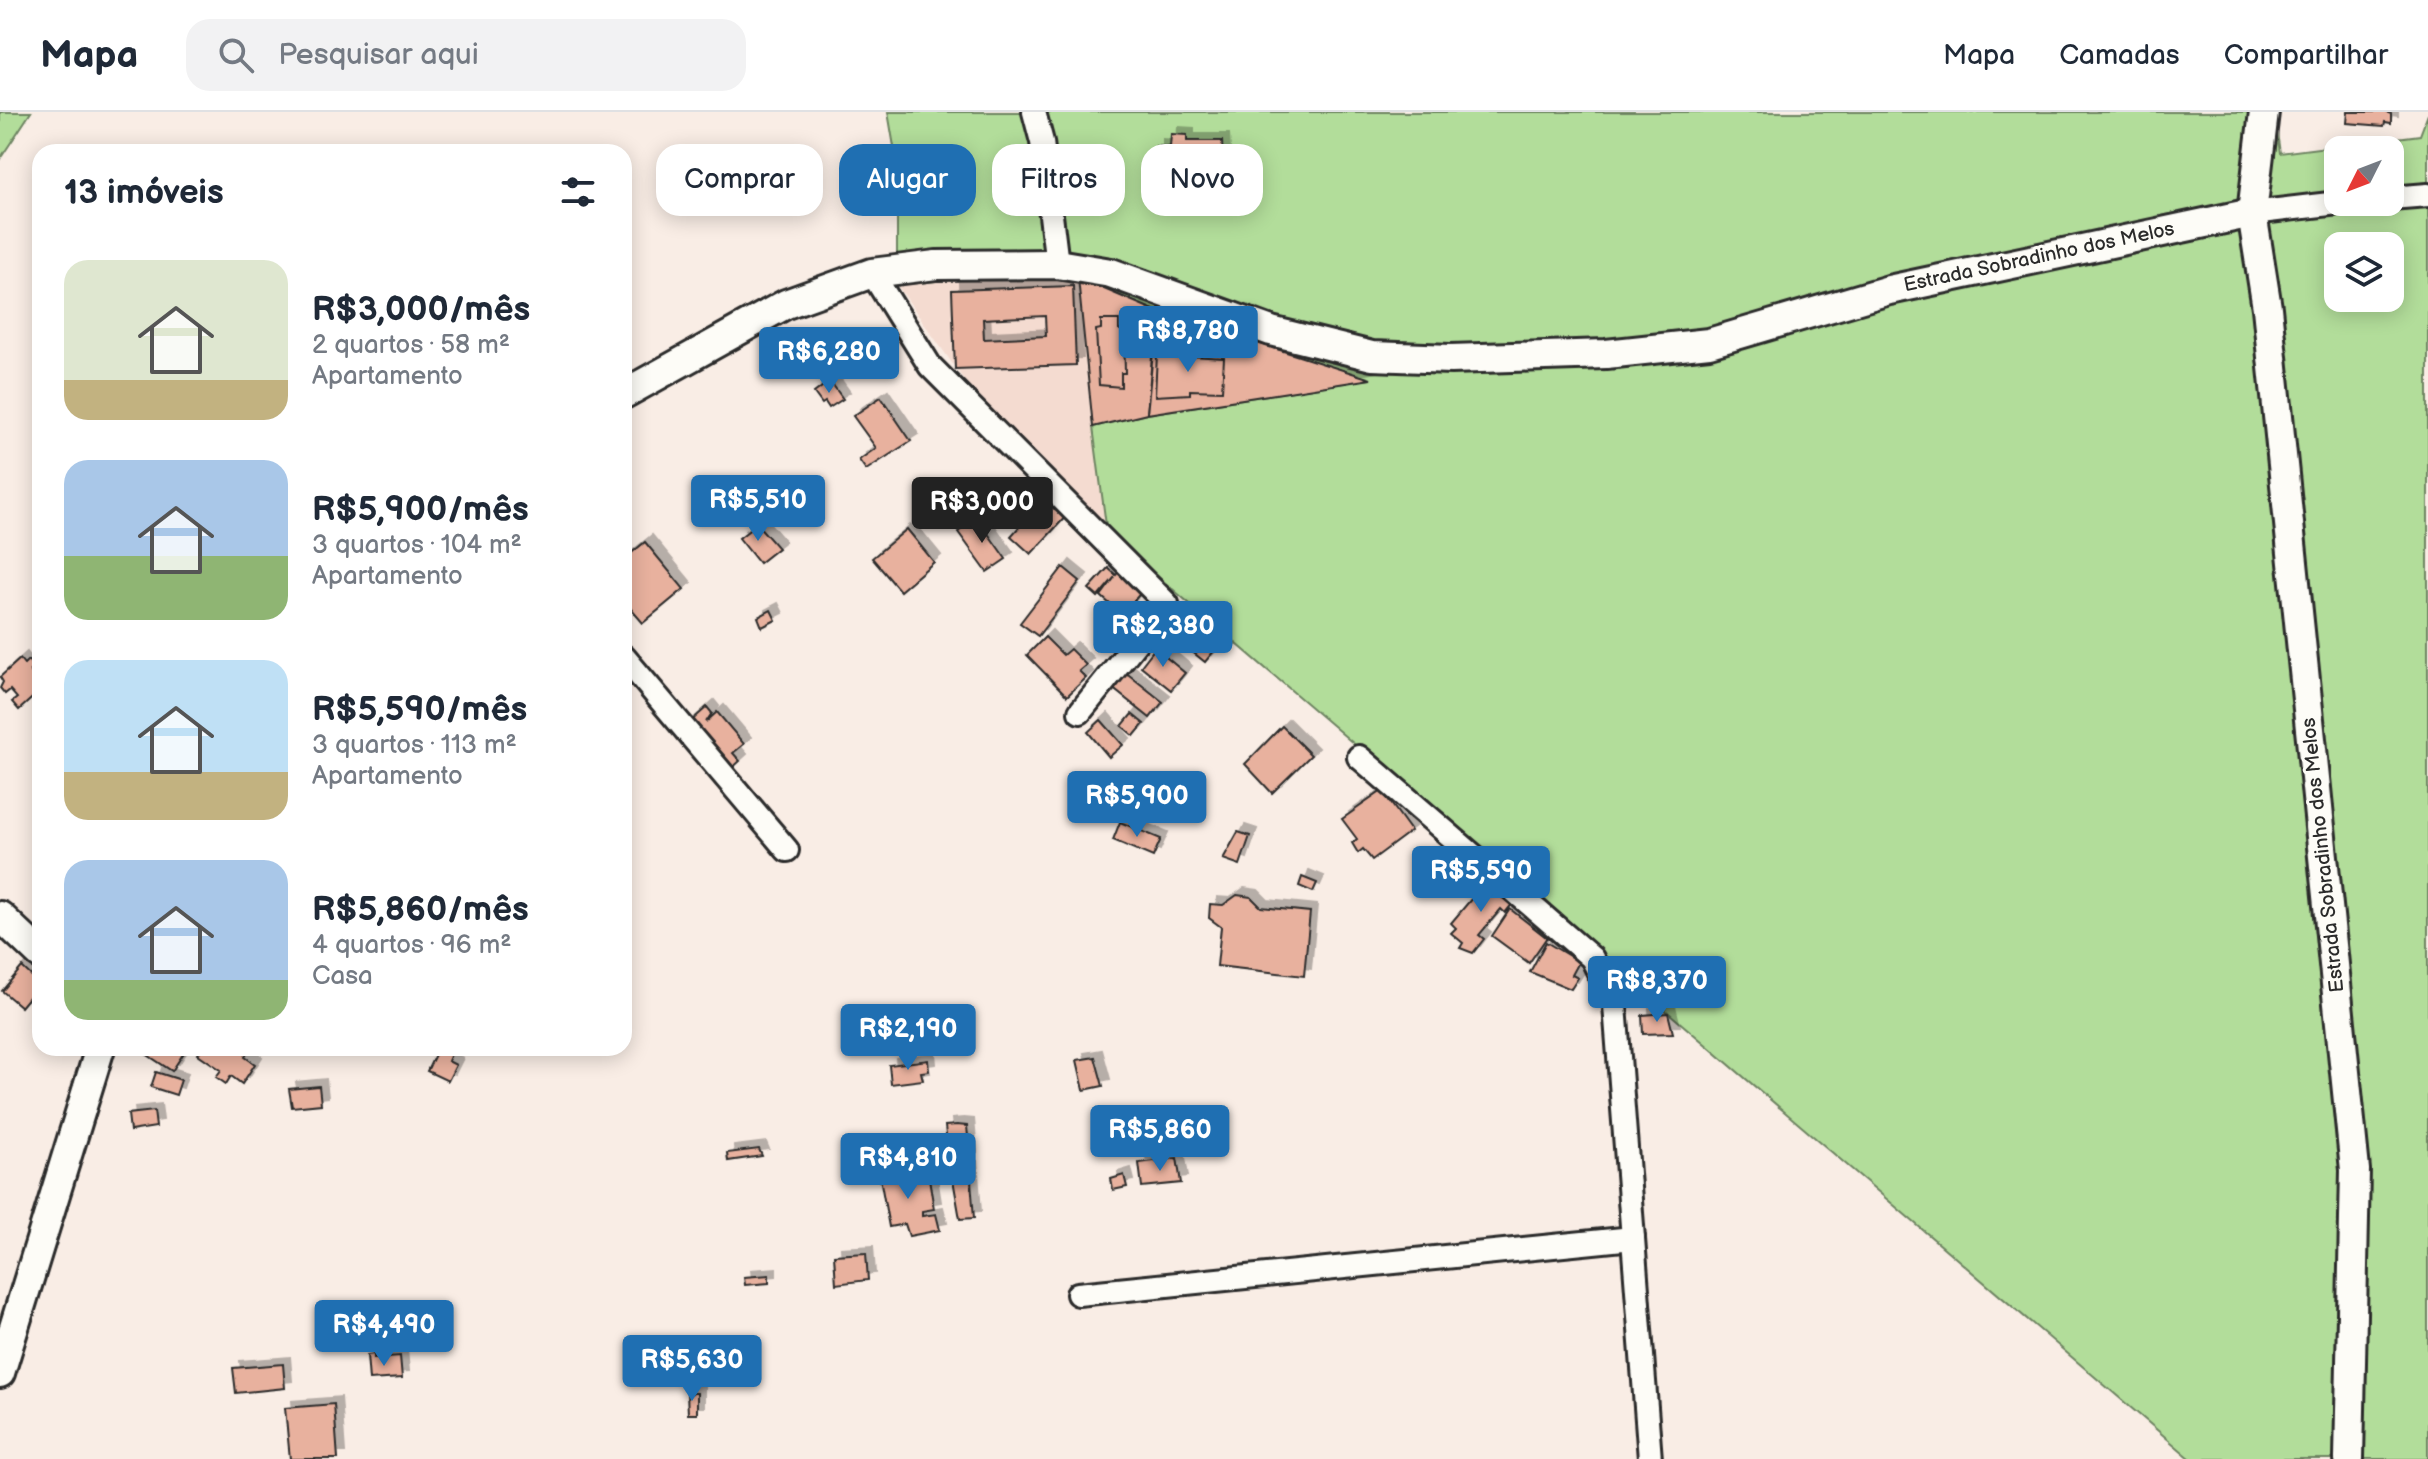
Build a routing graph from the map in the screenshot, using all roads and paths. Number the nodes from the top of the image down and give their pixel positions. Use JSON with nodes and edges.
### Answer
{"nodes":[{"id":1,"x":1034,"y":112,"type":"edge"},
{"id":2,"x":2264,"y":112,"type":"edge"},
{"id":3,"x":2428,"y":195,"type":"edge"},
{"id":4,"x":2404,"y":197,"type":"edge"},
{"id":5,"x":2324,"y":205,"type":"edge"},
{"id":6,"x":2252,"y":213,"type":"junction"},
{"id":7,"x":1057,"y":264,"type":"junction"},
{"id":8,"x":872,"y":273,"type":"junction"},
{"id":9,"x":632,"y":390,"type":"edge"},
{"id":10,"x":632,"y":666,"type":"edge"},
{"id":11,"x":1080,"y":712,"type":"dead end"},
{"id":12,"x":1359,"y":757,"type":"dead end"},
{"id":13,"x":787,"y":850,"type":"dead end"},
{"id":14,"x":0,"y":916,"type":"edge"},
{"id":15,"x":32,"y":946,"type":"edge"},
{"id":16,"x":98,"y":1056,"type":"edge"},
{"id":17,"x":1633,"y":1238,"type":"junction"},
{"id":18,"x":1078,"y":1294,"type":"dead end"},
{"id":19,"x":0,"y":1373,"type":"edge"},
{"id":20,"x":1650,"y":1459,"type":"edge"},
{"id":21,"x":2349,"y":1459,"type":"edge"}],
"edges":[{"from":1,"to":7,"type":"street"},
{"from":2,"to":6,"type":"street"},
{"from":3,"to":4,"type":"street"},
{"from":5,"to":6,"type":"street"},
{"from":6,"to":7,"type":"street","name":"Estrada Sobradinho dos Melos"},
{"from":6,"to":21,"type":"street","name":"Estrada Sobradinho dos Melos"},
{"from":7,"to":8,"type":"street","name":"Estrada Sobradinho dos Melos"},
{"from":8,"to":9,"type":"street","name":"Estrada Sobradinho dos Melos"},
{"from":8,"to":11,"type":"street"},
{"from":10,"to":13,"type":"street"},
{"from":12,"to":17,"type":"street"},
{"from":14,"to":15,"type":"street"},
{"from":16,"to":19,"type":"street"},
{"from":17,"to":18,"type":"street"},
{"from":17,"to":20,"type":"street"}]}
